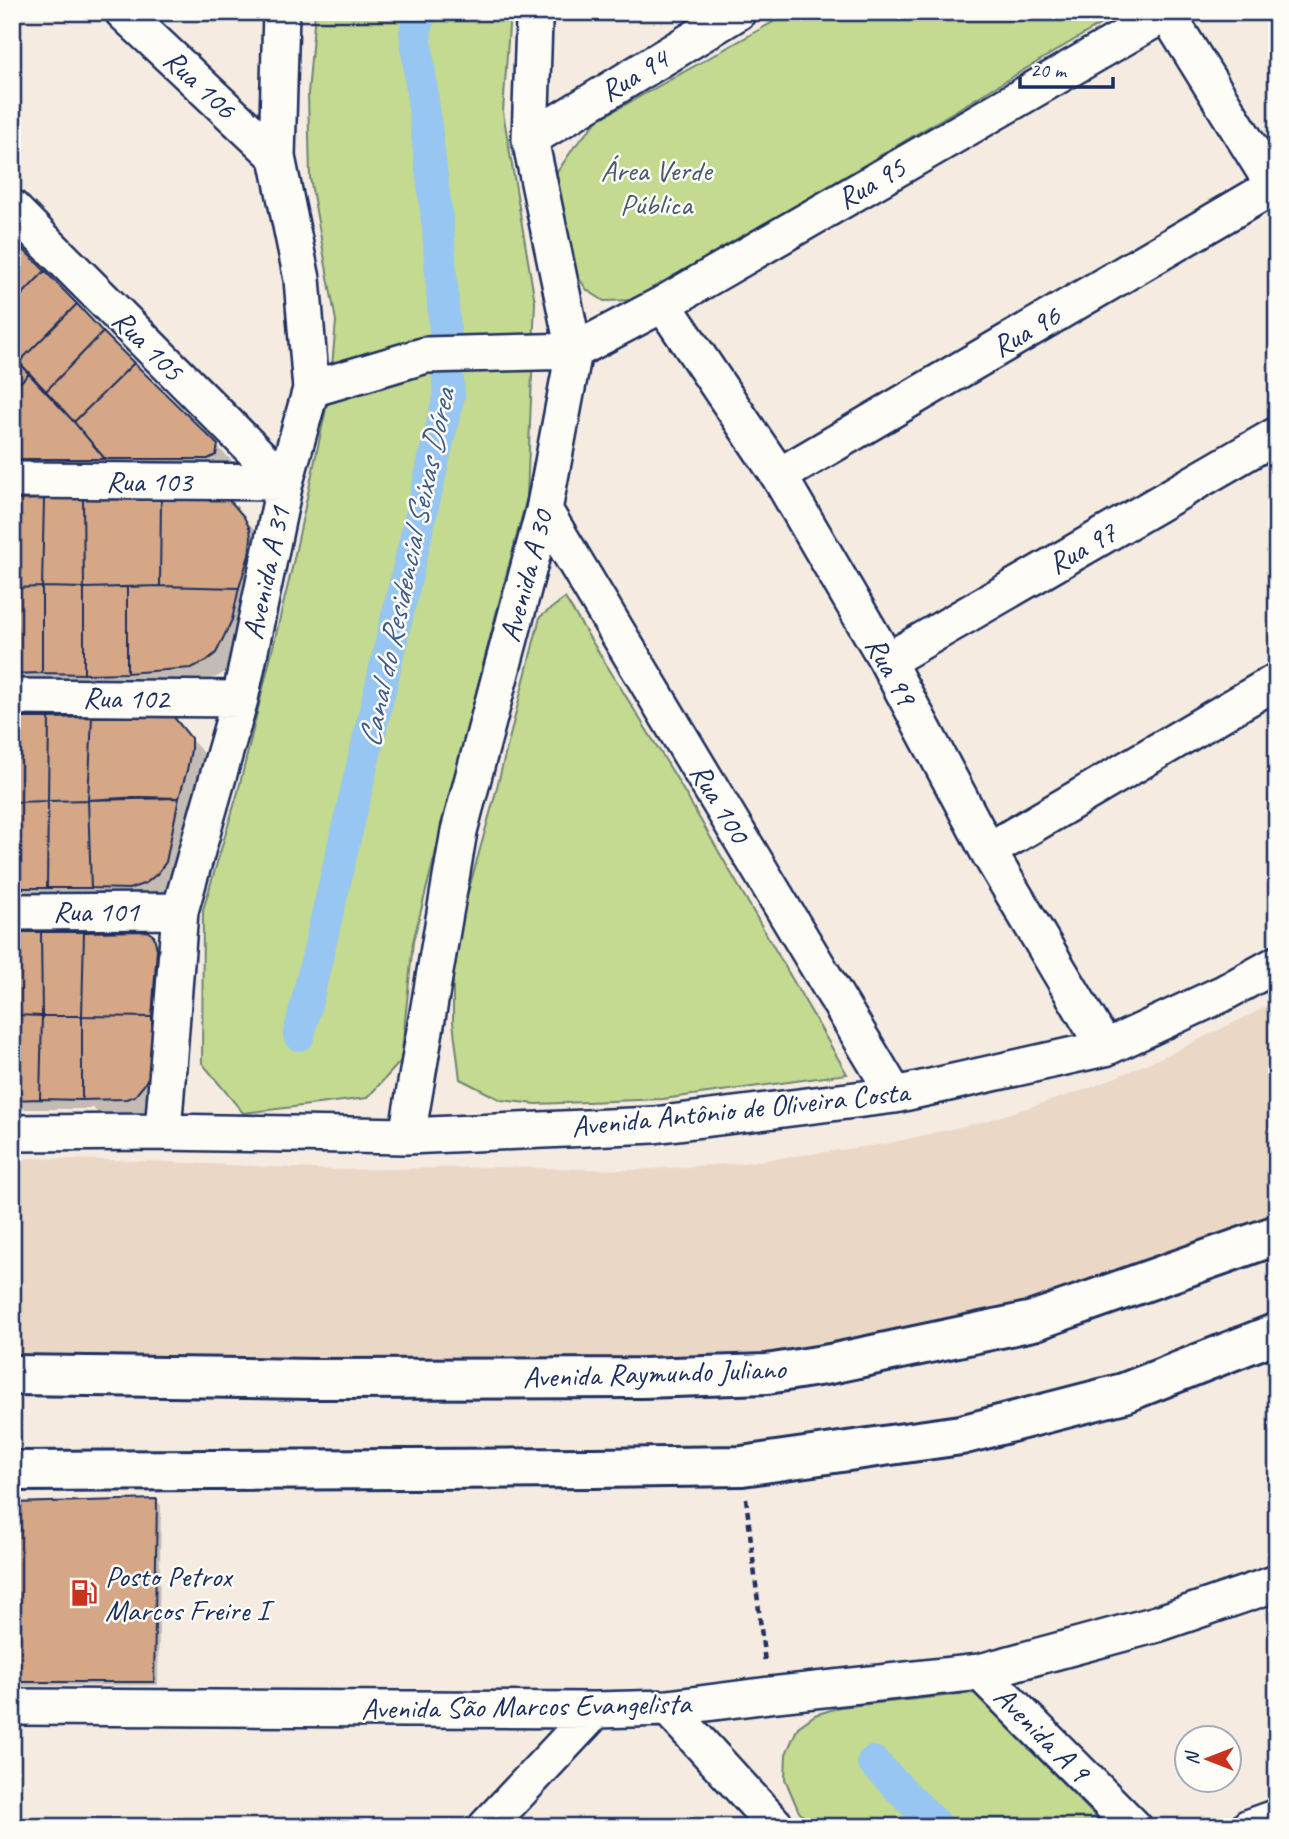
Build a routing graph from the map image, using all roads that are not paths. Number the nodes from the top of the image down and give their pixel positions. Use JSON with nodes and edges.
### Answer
{"nodes":[{"id":1,"x":123,"y":12,"type":"edge"},
{"id":2,"x":281,"y":12,"type":"edge"},
{"id":3,"x":536,"y":12,"type":"edge"},
{"id":4,"x":738,"y":12,"type":"edge"},
{"id":5,"x":1166,"y":13,"type":"edge"},
{"id":6,"x":530,"y":139,"type":"junction"},
{"id":7,"x":277,"y":157,"type":"junction"},
{"id":8,"x":1275,"y":189,"type":"edge"},
{"id":9,"x":12,"y":208,"type":"edge"},
{"id":10,"x":663,"y":304,"type":"junction"},
{"id":11,"x":574,"y":351,"type":"junction"},
{"id":12,"x":311,"y":389,"type":"junction"},
{"id":13,"x":1277,"y":435,"type":"edge"},
{"id":14,"x":779,"y":476,"type":"junction"},
{"id":15,"x":12,"y":480,"type":"edge"},
{"id":16,"x":285,"y":482,"type":"junction"},
{"id":17,"x":544,"y":510,"type":"junction"},
{"id":18,"x":887,"y":661,"type":"junction"},
{"id":19,"x":1277,"y":681,"type":"edge"},
{"id":20,"x":12,"y":697,"type":"edge"},
{"id":21,"x":240,"y":699,"type":"junction"},
{"id":22,"x":988,"y":851,"type":"junction"},
{"id":23,"x":180,"y":911,"type":"junction"},
{"id":24,"x":12,"y":912,"type":"edge"},
{"id":25,"x":1277,"y":964,"type":"edge"},
{"id":26,"x":1105,"y":1048,"type":"junction"},
{"id":27,"x":895,"y":1095,"type":"junction"},
{"id":28,"x":163,"y":1132,"type":"junction"},
{"id":29,"x":12,"y":1133,"type":"edge"},
{"id":30,"x":407,"y":1136,"type":"junction"},
{"id":31,"x":1277,"y":1235,"type":"edge"},
{"id":32,"x":1277,"y":1333,"type":"edge"},
{"id":33,"x":12,"y":1375,"type":"edge"},
{"id":34,"x":12,"y":1471,"type":"edge"},
{"id":35,"x":1277,"y":1583,"type":"edge"},
{"id":36,"x":980,"y":1672,"type":"junction"},
{"id":37,"x":12,"y":1707,"type":"edge"},
{"id":38,"x":668,"y":1708,"type":"junction"},
{"id":39,"x":596,"y":1710,"type":"junction"},
{"id":40,"x":1277,"y":1817,"type":"edge"},
{"id":41,"x":486,"y":1827,"type":"edge"},
{"id":42,"x":777,"y":1827,"type":"edge"},
{"id":43,"x":1134,"y":1827,"type":"edge"},
{"id":44,"x":1249,"y":1827,"type":"edge"}],
"edges":[{"from":1,"to":7,"type":"street","name":"Rua 106"},
{"from":2,"to":7,"type":"street","name":"Avenida A 31"},
{"from":3,"to":6,"type":"street","name":"Avenida A 30"},
{"from":4,"to":6,"type":"street","name":"Rua 94"},
{"from":5,"to":8,"type":"street"},
{"from":5,"to":10,"type":"street","name":"Rua 95"},
{"from":6,"to":11,"type":"street","name":"Avenida A 30"},
{"from":7,"to":12,"type":"street","name":"Avenida A 31"},
{"from":8,"to":14,"type":"street","name":"Rua 96"},
{"from":9,"to":16,"type":"street","name":"Rua 105"},
{"from":10,"to":11,"type":"street","name":"Rua 95"},
{"from":10,"to":14,"type":"street","name":"Rua 99"},
{"from":11,"to":12,"type":"street"},
{"from":11,"to":17,"type":"street","name":"Avenida A 30"},
{"from":12,"to":16,"type":"street","name":"Avenida A 31"},
{"from":13,"to":18,"type":"street","name":"Rua 97"},
{"from":14,"to":18,"type":"street","name":"Rua 99"},
{"from":15,"to":16,"type":"street","name":"Rua 103"},
{"from":16,"to":21,"type":"street","name":"Avenida A 31"},
{"from":17,"to":27,"type":"street","name":"Rua 100"},
{"from":17,"to":30,"type":"street","name":"Avenida A 30"},
{"from":18,"to":22,"type":"street","name":"Rua 99"},
{"from":19,"to":22,"type":"street"},
{"from":20,"to":21,"type":"street","name":"Rua 102"},
{"from":21,"to":23,"type":"street","name":"Avenida A 31"},
{"from":22,"to":26,"type":"street","name":"Rua 99"},
{"from":23,"to":24,"type":"street","name":"Rua 101"},
{"from":23,"to":28,"type":"street","name":"Avenida A 31"},
{"from":25,"to":26,"type":"street","name":"Avenida Antônio de Oliveira Costa"},
{"from":26,"to":27,"type":"street","name":"Avenida Antônio de Oliveira Costa"},
{"from":27,"to":30,"type":"street","name":"Avenida Antônio de Oliveira Costa"},
{"from":28,"to":29,"type":"street","name":"Avenida Antônio de Oliveira Costa"},
{"from":28,"to":30,"type":"street","name":"Avenida Antônio de Oliveira Costa"},
{"from":31,"to":33,"type":"main road","name":"Avenida Raymundo Juliano"},
{"from":32,"to":34,"type":"main road"},
{"from":35,"to":36,"type":"street","name":"Avenida São Marcos Evangelista"},
{"from":36,"to":38,"type":"street","name":"Avenida São Marcos Evangelista"},
{"from":36,"to":43,"type":"street","name":"Avenida A 9"},
{"from":37,"to":39,"type":"street","name":"Avenida São Marcos Evangelista"},
{"from":38,"to":39,"type":"street","name":"Avenida São Marcos Evangelista"},
{"from":38,"to":42,"type":"street"},
{"from":39,"to":41,"type":"street"},
{"from":40,"to":44,"type":"street"}]}
